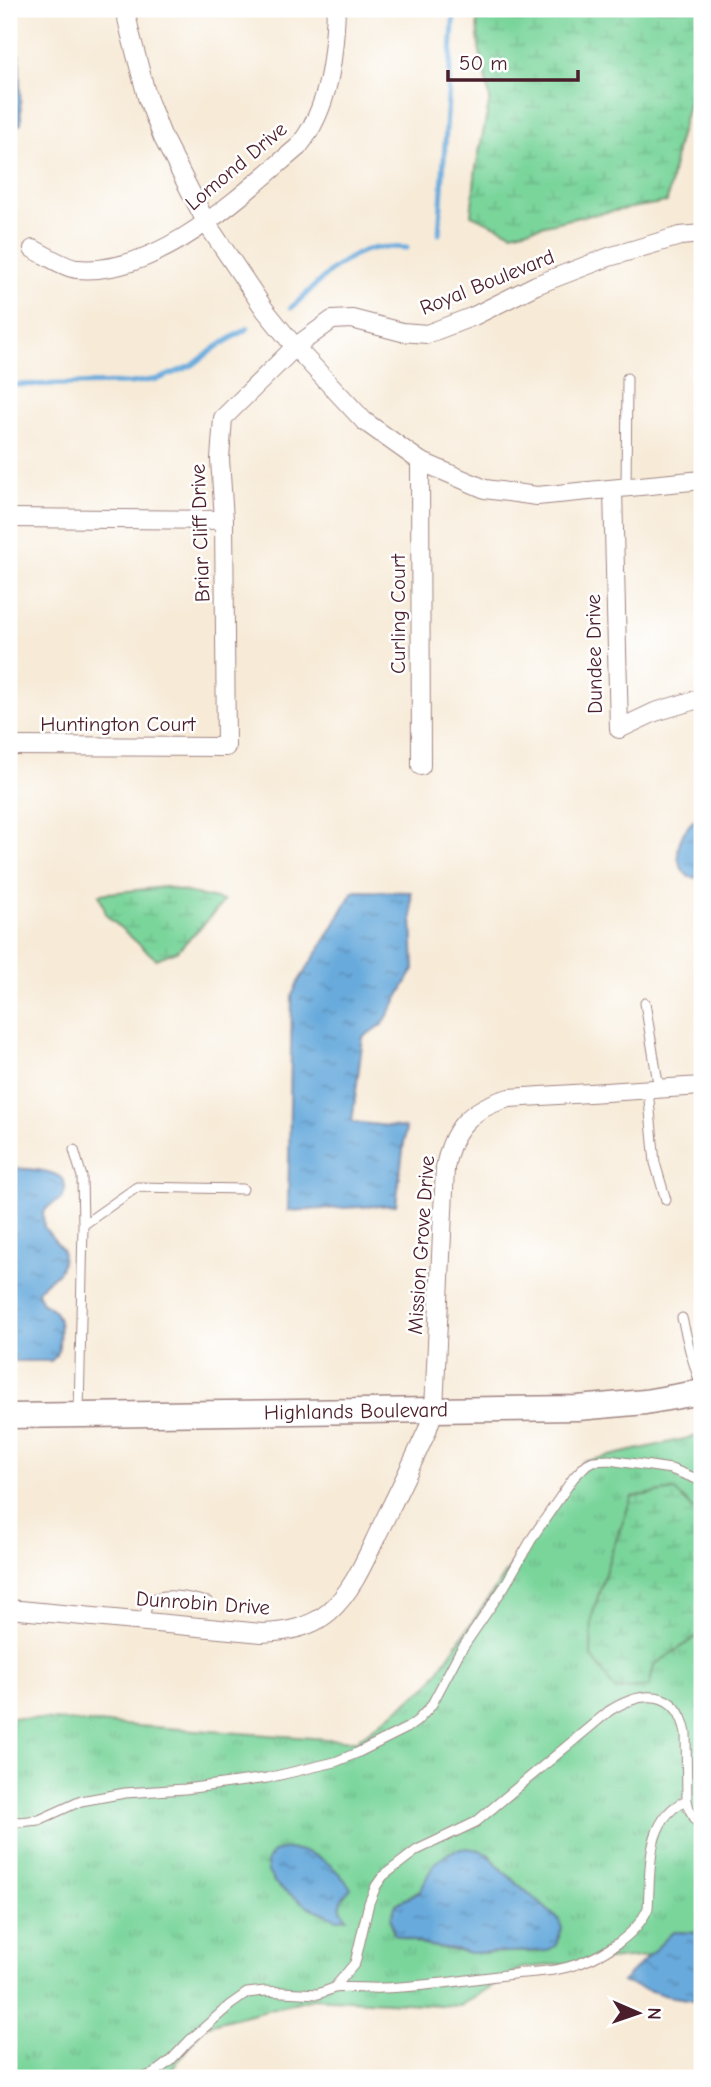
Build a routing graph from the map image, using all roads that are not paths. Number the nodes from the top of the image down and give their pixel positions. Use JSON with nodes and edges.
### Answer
{"nodes":[{"id":1,"x":125,"y":9,"type":"edge"},
{"id":2,"x":337,"y":9,"type":"edge"},
{"id":3,"x":207,"y":224,"type":"junction"},
{"id":4,"x":702,"y":234,"type":"edge"},
{"id":5,"x":33,"y":249,"type":"dead end"},
{"id":6,"x":295,"y":347,"type":"junction"},
{"id":7,"x":626,"y":378,"type":"dead end"},
{"id":8,"x":420,"y":461,"type":"junction"},
{"id":9,"x":702,"y":480,"type":"edge"},
{"id":10,"x":620,"y":489,"type":"junction"},
{"id":11,"x":9,"y":518,"type":"edge"},
{"id":12,"x":224,"y":520,"type":"junction"},
{"id":13,"x":702,"y":698,"type":"edge"},
{"id":14,"x":9,"y":746,"type":"edge"},
{"id":15,"x":226,"y":747,"type":"joint"},
{"id":16,"x":421,"y":766,"type":"dead end"},
{"id":17,"x":645,"y":1003,"type":"dead end"},
{"id":18,"x":702,"y":1086,"type":"edge"},
{"id":19,"x":653,"y":1089,"type":"junction"},
{"id":20,"x":74,"y":1150,"type":"dead end"},
{"id":21,"x":243,"y":1189,"type":"dead end"},
{"id":22,"x":666,"y":1200,"type":"dead end"},
{"id":23,"x":83,"y":1225,"type":"junction"},
{"id":24,"x":682,"y":1318,"type":"dead end"},
{"id":25,"x":702,"y":1392,"type":"edge"},
{"id":26,"x":434,"y":1410,"type":"junction"},
{"id":27,"x":79,"y":1415,"type":"junction"},
{"id":28,"x":9,"y":1416,"type":"edge"},
{"id":29,"x":702,"y":1481,"type":"edge"},
{"id":30,"x":208,"y":1602,"type":"dead end"},
{"id":31,"x":9,"y":1609,"type":"edge"},
{"id":32,"x":144,"y":1622,"type":"junction"},
{"id":33,"x":687,"y":1800,"type":"junction"},
{"id":34,"x":9,"y":1820,"type":"edge"},
{"id":35,"x":702,"y":1830,"type":"edge"},
{"id":36,"x":334,"y":1988,"type":"junction"},
{"id":37,"x":142,"y":2078,"type":"edge"}],
"edges":[{"from":1,"to":3,"type":"street"},
{"from":2,"to":3,"type":"street","name":"Lomond Drive"},
{"from":3,"to":5,"type":"street","name":"Lomond Drive"},
{"from":3,"to":6,"type":"street"},
{"from":4,"to":6,"type":"street","name":"Royal Boulevard"},
{"from":6,"to":8,"type":"street"},
{"from":6,"to":12,"type":"street","name":"Briar Cliff Drive"},
{"from":7,"to":10,"type":"lane"},
{"from":8,"to":10,"type":"street"},
{"from":8,"to":16,"type":"street","name":"Curling Court"},
{"from":9,"to":10,"type":"street"},
{"from":10,"to":13,"type":"street","name":"Dundee Drive"},
{"from":11,"to":12,"type":"street"},
{"from":12,"to":15,"type":"street","name":"Briar Cliff Drive"},
{"from":14,"to":15,"type":"street","name":"Huntington Court"},
{"from":17,"to":19,"type":"lane"},
{"from":18,"to":19,"type":"street","name":"Mission Grove Drive"},
{"from":19,"to":22,"type":"lane"},
{"from":19,"to":26,"type":"street","name":"Mission Grove Drive"},
{"from":20,"to":23,"type":"lane"},
{"from":21,"to":23,"type":"lane"},
{"from":23,"to":27,"type":"lane"},
{"from":24,"to":25,"type":"lane"},
{"from":25,"to":26,"type":"street","name":"Highlands Boulevard"},
{"from":26,"to":27,"type":"street","name":"Highlands Boulevard"},
{"from":26,"to":32,"type":"street","name":"Dunrobin Drive"},
{"from":27,"to":28,"type":"street","name":"Highlands Boulevard"},
{"from":29,"to":34,"type":"lane"},
{"from":30,"to":32,"type":"lane"},
{"from":31,"to":32,"type":"street","name":"Dunrobin Drive"},
{"from":33,"to":35,"type":"lane"},
{"from":33,"to":36,"type":"lane"},
{"from":33,"to":36,"type":"lane"},
{"from":36,"to":37,"type":"lane"}]}
